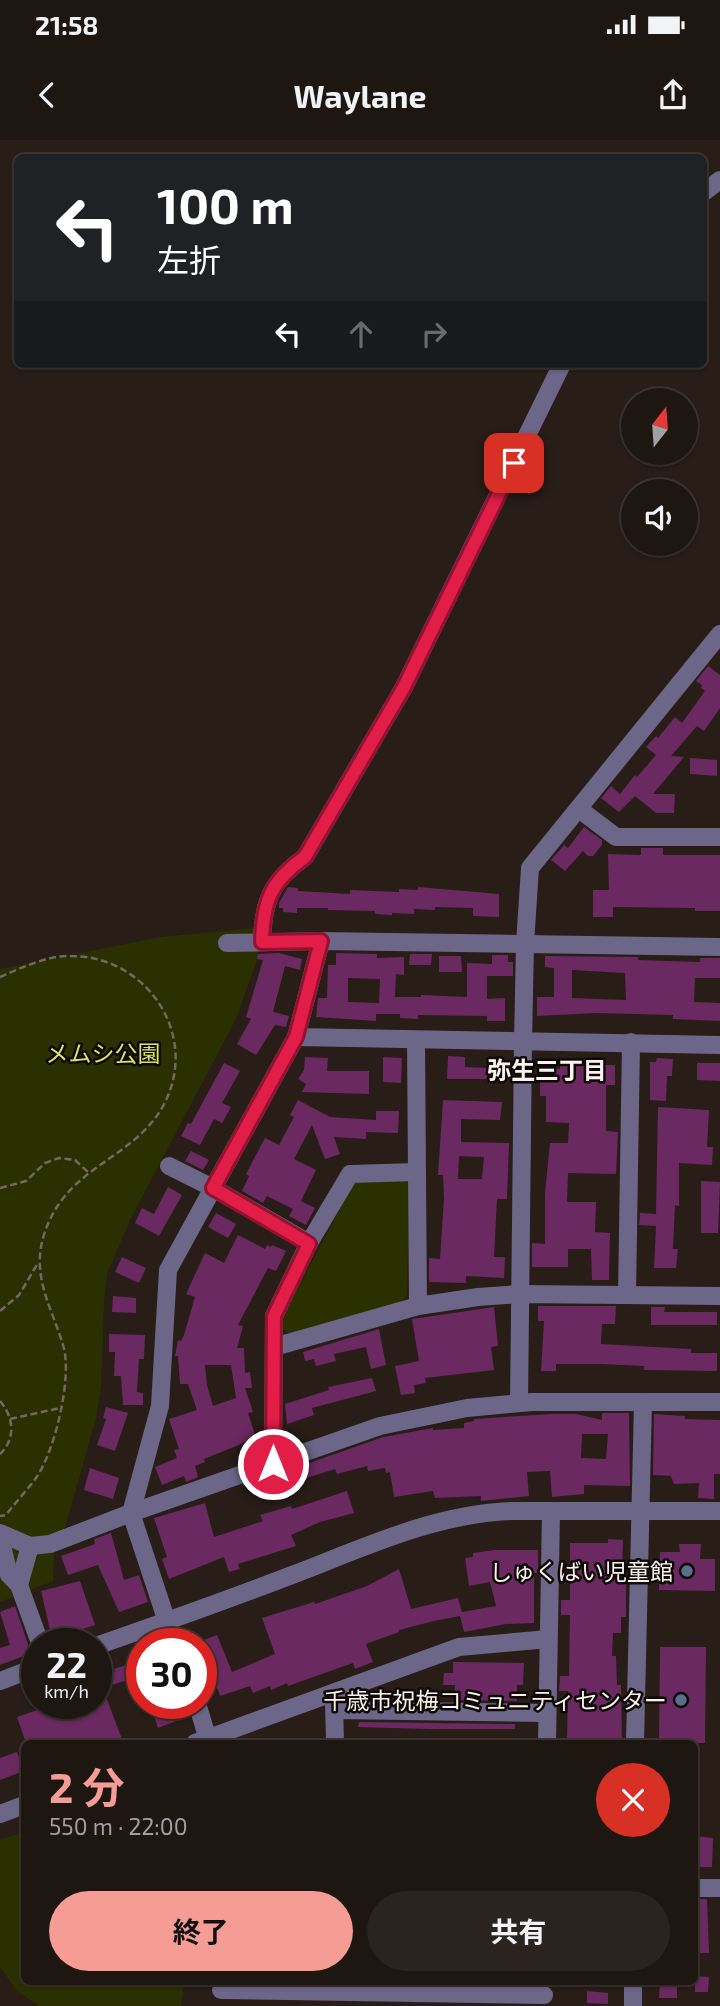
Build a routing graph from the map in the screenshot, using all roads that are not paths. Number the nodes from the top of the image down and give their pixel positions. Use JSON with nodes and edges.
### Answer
{"nodes":[{"id":1,"x":560,"y":368,"type":"edge"},
{"id":2,"x":717,"y":646,"type":"edge"},
{"id":3,"x":579,"y":808,"type":"junction"},
{"id":4,"x":720,"y":837,"type":"edge"},
{"id":5,"x":321,"y":941,"type":"junction"},
{"id":6,"x":262,"y":942,"type":"junction"},
{"id":7,"x":227,"y":943,"type":"dead end"},
{"id":8,"x":525,"y":944,"type":"junction"},
{"id":9,"x":720,"y":947,"type":"edge"},
{"id":10,"x":296,"y":1037,"type":"junction"},
{"id":11,"x":415,"y":1040,"type":"junction"},
{"id":12,"x":523,"y":1042,"type":"junction"},
{"id":13,"x":631,"y":1042,"type":"junction"},
{"id":14,"x":720,"y":1045,"type":"edge"},
{"id":15,"x":169,"y":1166,"type":"dead end"},
{"id":16,"x":416,"y":1172,"type":"junction"},
{"id":17,"x":213,"y":1188,"type":"junction"},
{"id":18,"x":309,"y":1244,"type":"junction"},
{"id":19,"x":520,"y":1294,"type":"junction"},
{"id":20,"x":627,"y":1296,"type":"junction"},
{"id":21,"x":720,"y":1296,"type":"edge"},
{"id":22,"x":418,"y":1306,"type":"junction"},
{"id":23,"x":274,"y":1347,"type":"junction"},
{"id":24,"x":519,"y":1402,"type":"junction"},
{"id":25,"x":643,"y":1402,"type":"junction"},
{"id":26,"x":720,"y":1402,"type":"edge"},
{"id":27,"x":273,"y":1464,"type":"junction"},
{"id":28,"x":551,"y":1511,"type":"junction"},
{"id":29,"x":639,"y":1511,"type":"junction"},
{"id":30,"x":720,"y":1511,"type":"edge"},
{"id":31,"x":131,"y":1513,"type":"junction"},
{"id":32,"x":0,"y":1535,"type":"edge"},
{"id":33,"x":30,"y":1546,"type":"junction"},
{"id":34,"x":19,"y":1585,"type":"junction"},
{"id":35,"x":167,"y":1621,"type":"junction"},
{"id":36,"x":35,"y":1628,"type":"edge"},
{"id":37,"x":169,"y":1628,"type":"edge"},
{"id":38,"x":548,"y":1639,"type":"junction"},
{"id":39,"x":112,"y":1640,"type":"edge"},
{"id":40,"x":21,"y":1673,"type":"edge"},
{"id":41,"x":0,"y":1681,"type":"edge"},
{"id":42,"x":334,"y":1702,"type":"junction"},
{"id":43,"x":547,"y":1713,"type":"junction"},
{"id":44,"x":200,"y":1719,"type":"edge"},
{"id":45,"x":204,"y":1740,"type":"edge"},
{"id":46,"x":207,"y":1740,"type":"edge"},
{"id":47,"x":335,"y":1740,"type":"edge"},
{"id":48,"x":547,"y":1740,"type":"edge"},
{"id":49,"x":635,"y":1740,"type":"edge"},
{"id":50,"x":21,"y":1806,"type":"edge"},
{"id":51,"x":0,"y":1814,"type":"edge"},
{"id":52,"x":698,"y":1888,"type":"edge"},
{"id":53,"x":720,"y":1888,"type":"edge"},
{"id":54,"x":633,"y":1985,"type":"edge"},
{"id":55,"x":220,"y":1992,"type":"edge"},
{"id":56,"x":332,"y":1993,"type":"edge"},
{"id":57,"x":437,"y":1993,"type":"edge"},
{"id":58,"x":544,"y":1994,"type":"edge"},
{"id":59,"x":633,"y":2006,"type":"edge"}],
"edges":[{"from":1,"to":6,"type":"street"},
{"from":2,"to":3,"type":"street"},
{"from":3,"to":4,"type":"street"},
{"from":3,"to":8,"type":"street"},
{"from":5,"to":6,"type":"street"},
{"from":5,"to":8,"type":"street"},
{"from":5,"to":10,"type":"street"},
{"from":6,"to":7,"type":"street"},
{"from":8,"to":9,"type":"street"},
{"from":8,"to":12,"type":"street"},
{"from":10,"to":11,"type":"street"},
{"from":10,"to":17,"type":"street"},
{"from":11,"to":12,"type":"street"},
{"from":11,"to":16,"type":"street"},
{"from":12,"to":13,"type":"street"},
{"from":12,"to":19,"type":"street"},
{"from":13,"to":14,"type":"street"},
{"from":13,"to":20,"type":"street"},
{"from":15,"to":17,"type":"street"},
{"from":16,"to":18,"type":"street"},
{"from":16,"to":22,"type":"street"},
{"from":17,"to":18,"type":"street"},
{"from":17,"to":31,"type":"street"},
{"from":18,"to":23,"type":"street"},
{"from":19,"to":20,"type":"street"},
{"from":19,"to":22,"type":"street"},
{"from":19,"to":24,"type":"street"},
{"from":20,"to":21,"type":"street"},
{"from":22,"to":23,"type":"street"},
{"from":23,"to":27,"type":"street"},
{"from":24,"to":25,"type":"street"},
{"from":24,"to":27,"type":"street"},
{"from":25,"to":26,"type":"street"},
{"from":25,"to":29,"type":"street"},
{"from":27,"to":31,"type":"street"},
{"from":28,"to":29,"type":"street"},
{"from":28,"to":35,"type":"street"},
{"from":28,"to":38,"type":"street"},
{"from":29,"to":30,"type":"street"},
{"from":29,"to":49,"type":"street"},
{"from":31,"to":33,"type":"street"},
{"from":31,"to":35,"type":"street"},
{"from":32,"to":33,"type":"street"},
{"from":32,"to":34,"type":"street"},
{"from":33,"to":34,"type":"street"},
{"from":34,"to":36,"type":"street"},
{"from":35,"to":37,"type":"street"},
{"from":35,"to":39,"type":"street"},
{"from":38,"to":42,"type":"street"},
{"from":38,"to":43,"type":"street"},
{"from":40,"to":41,"type":"street"},
{"from":42,"to":43,"type":"street"},
{"from":42,"to":46,"type":"street"},
{"from":42,"to":47,"type":"street"},
{"from":43,"to":48,"type":"street"},
{"from":44,"to":45,"type":"street"},
{"from":50,"to":51,"type":"street"},
{"from":52,"to":53,"type":"street"},
{"from":54,"to":59,"type":"street"},
{"from":55,"to":56,"type":"street"},
{"from":56,"to":57,"type":"street"},
{"from":57,"to":58,"type":"street"}]}
